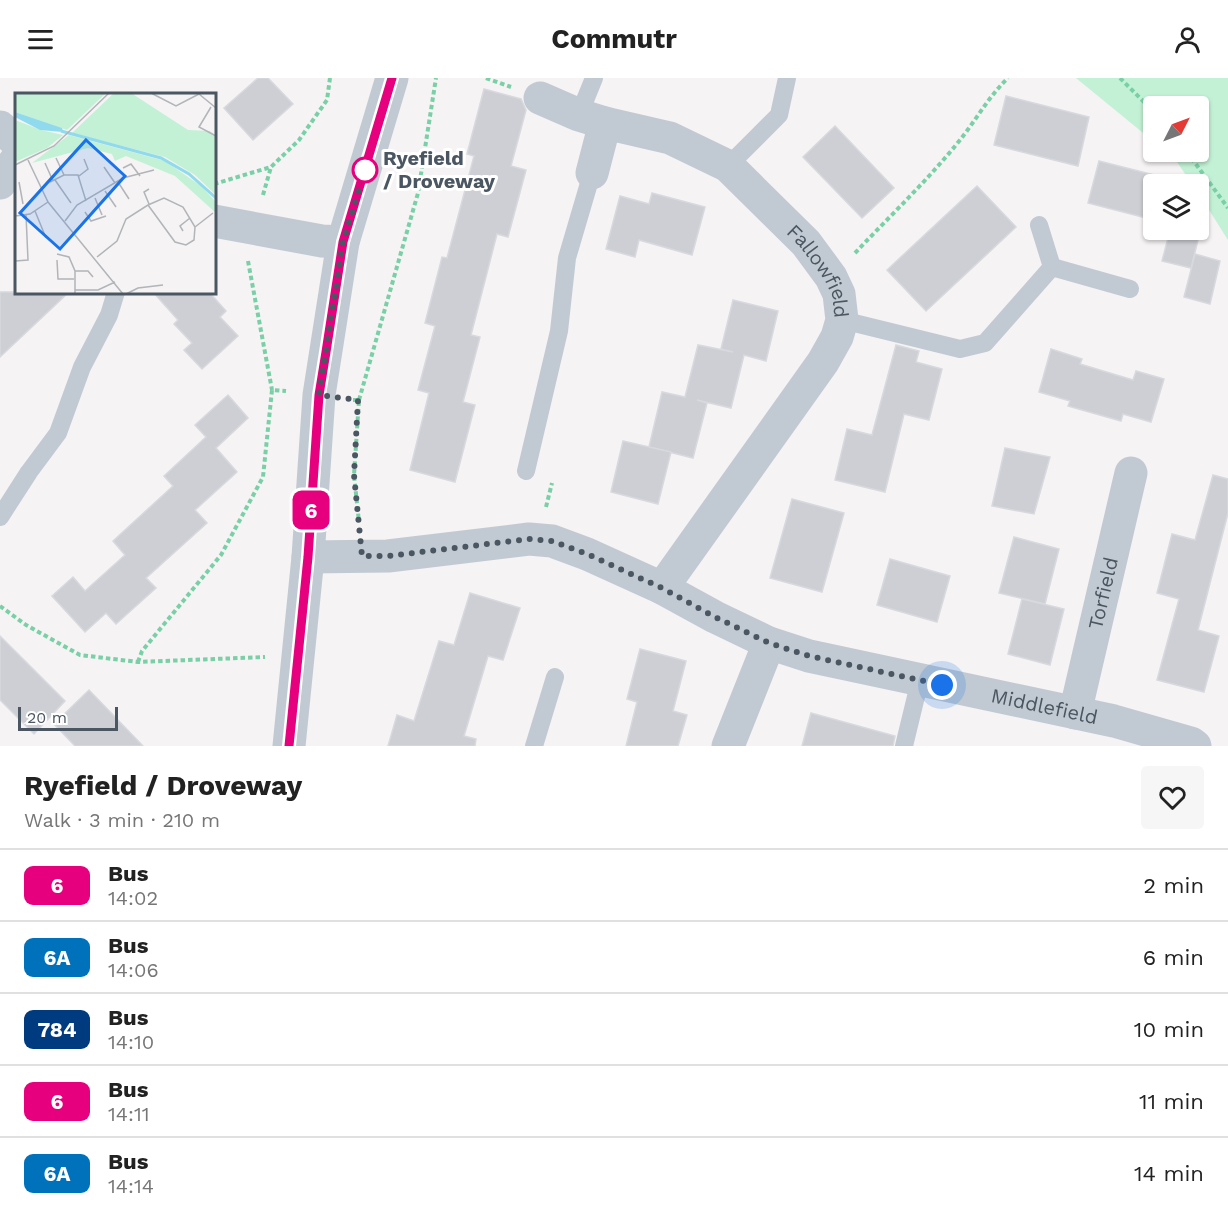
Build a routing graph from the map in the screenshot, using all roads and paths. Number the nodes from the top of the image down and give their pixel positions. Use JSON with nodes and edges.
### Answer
{"nodes":[{"id":1,"x":330,"y":78,"type":"edge"},
{"id":2,"x":392,"y":78,"type":"edge"},
{"id":3,"x":436,"y":78,"type":"edge"},
{"id":4,"x":594,"y":78,"type":"edge"},
{"id":5,"x":786,"y":78,"type":"edge"},
{"id":6,"x":1008,"y":78,"type":"edge"},
{"id":7,"x":1120,"y":78,"type":"edge"},
{"id":8,"x":540,"y":98,"type":"dead end"},
{"id":9,"x":1143,"y":101,"type":"edge"},
{"id":10,"x":592,"y":119,"type":"junction"},
{"id":11,"x":0,"y":127,"type":"edge"},
{"id":12,"x":15,"y":140,"type":"edge"},
{"id":13,"x":15,"y":161,"type":"edge"},
{"id":14,"x":1194,"y":162,"type":"edge"},
{"id":15,"x":728,"y":166,"type":"junction"},
{"id":16,"x":271,"y":167,"type":"junction"},
{"id":17,"x":592,"y":172,"type":"joint"},
{"id":18,"x":0,"y":183,"type":"edge"},
{"id":19,"x":216,"y":183,"type":"edge"},
{"id":20,"x":1228,"y":208,"type":"edge"},
{"id":21,"x":216,"y":221,"type":"edge"},
{"id":22,"x":1039,"y":225,"type":"dead end"},
{"id":23,"x":255,"y":228,"type":"junction"},
{"id":24,"x":343,"y":242,"type":"junction"},
{"id":25,"x":1052,"y":267,"type":"junction"},
{"id":26,"x":831,"y":277,"type":"junction"},
{"id":27,"x":1130,"y":289,"type":"dead end"},
{"id":28,"x":115,"y":294,"type":"edge"},
{"id":29,"x":842,"y":320,"type":"junction"},
{"id":30,"x":272,"y":390,"type":"junction"},
{"id":31,"x":319,"y":395,"type":"junction"},
{"id":32,"x":358,"y":400,"type":"junction"},
{"id":33,"x":526,"y":471,"type":"joint"},
{"id":34,"x":1131,"y":473,"type":"dead end"},
{"id":35,"x":0,"y":517,"type":"edge"},
{"id":36,"x":538,"y":539,"type":"junction"},
{"id":37,"x":362,"y":556,"type":"junction"},
{"id":38,"x":308,"y":557,"type":"junction"},
{"id":39,"x":662,"y":588,"type":"junction"},
{"id":40,"x":0,"y":606,"type":"edge"},
{"id":41,"x":769,"y":643,"type":"junction"},
{"id":42,"x":299,"y":655,"type":"junction"},
{"id":43,"x":138,"y":662,"type":"junction"},
{"id":44,"x":555,"y":677,"type":"dead end"},
{"id":45,"x":920,"y":680,"type":"junction"},
{"id":46,"x":1075,"y":713,"type":"junction"},
{"id":47,"x":1111,"y":734,"type":"edge"},
{"id":48,"x":289,"y":746,"type":"edge"},
{"id":49,"x":534,"y":746,"type":"edge"},
{"id":50,"x":728,"y":746,"type":"edge"},
{"id":51,"x":904,"y":746,"type":"edge"},
{"id":52,"x":1195,"y":746,"type":"edge"}],
"edges":[{"from":1,"to":16,"type":"path"},
{"from":2,"to":24,"type":"street"},
{"from":3,"to":32,"type":"path"},
{"from":4,"to":10,"type":"lane"},
{"from":5,"to":15,"type":"lane"},
{"from":6,"to":26,"type":"path"},
{"from":7,"to":9,"type":"path"},
{"from":8,"to":10,"type":"street","name":"Fallowfield"},
{"from":10,"to":15,"type":"street","name":"Fallowfield"},
{"from":10,"to":17,"type":"street"},
{"from":11,"to":12,"type":"street"},
{"from":13,"to":18,"type":"street"},
{"from":14,"to":20,"type":"path"},
{"from":15,"to":26,"type":"street","name":"Fallowfield"},
{"from":16,"to":19,"type":"path"},
{"from":16,"to":23,"type":"path"},
{"from":17,"to":33,"type":"lane"},
{"from":21,"to":23,"type":"street"},
{"from":22,"to":25,"type":"lane"},
{"from":23,"to":24,"type":"street"},
{"from":23,"to":30,"type":"path"},
{"from":24,"to":31,"type":"street"},
{"from":25,"to":27,"type":"lane"},
{"from":25,"to":29,"type":"lane"},
{"from":26,"to":29,"type":"street","name":"Fallowfield"},
{"from":28,"to":35,"type":"lane"},
{"from":29,"to":39,"type":"street","name":"Fallowfield"},
{"from":30,"to":31,"type":"path"},
{"from":30,"to":43,"type":"path"},
{"from":31,"to":32,"type":"path"},
{"from":31,"to":38,"type":"street"},
{"from":32,"to":37,"type":"path"},
{"from":33,"to":36,"type":"path"},
{"from":34,"to":46,"type":"street","name":"Torfield"},
{"from":36,"to":37,"type":"street","name":"Middlefield"},
{"from":36,"to":39,"type":"street","name":"Middlefield"},
{"from":37,"to":38,"type":"street","name":"Middlefield"},
{"from":38,"to":42,"type":"street"},
{"from":39,"to":41,"type":"street","name":"Middlefield"},
{"from":40,"to":43,"type":"path"},
{"from":41,"to":45,"type":"street","name":"Middlefield"},
{"from":41,"to":50,"type":"street"},
{"from":42,"to":43,"type":"path"},
{"from":42,"to":48,"type":"street"},
{"from":44,"to":49,"type":"lane"},
{"from":45,"to":46,"type":"street","name":"Middlefield"},
{"from":45,"to":51,"type":"lane"},
{"from":46,"to":47,"type":"street","name":"Middlefield"},
{"from":47,"to":52,"type":"street","name":"Middlefield"}]}
